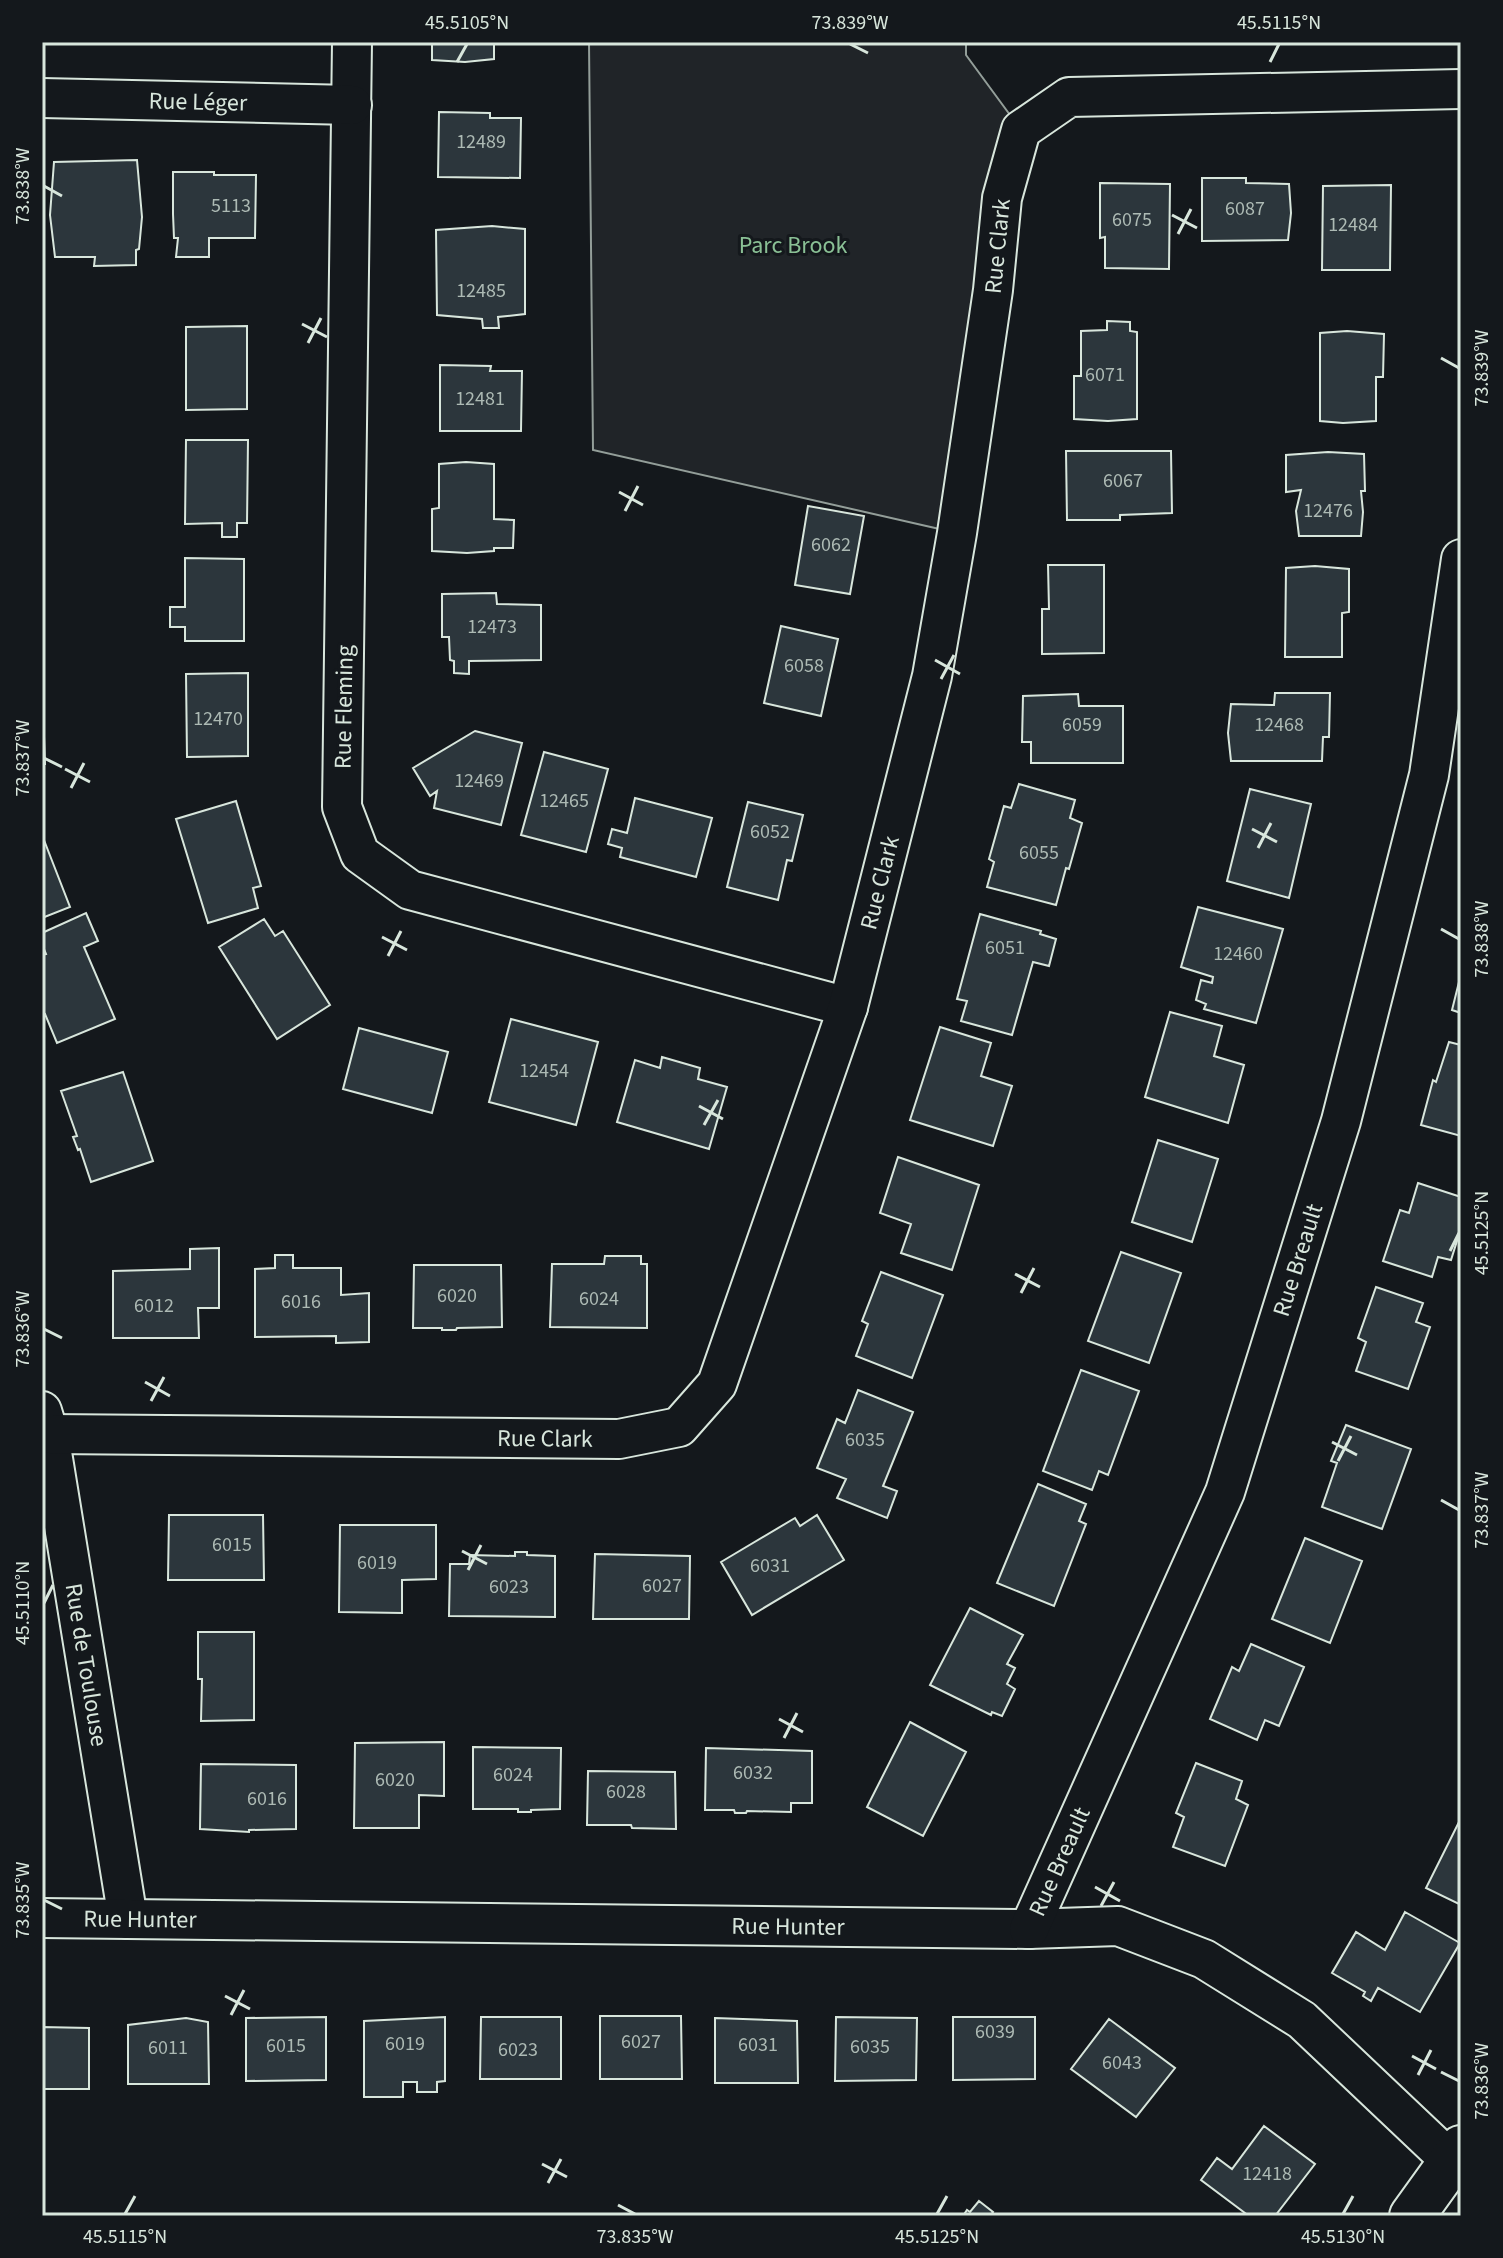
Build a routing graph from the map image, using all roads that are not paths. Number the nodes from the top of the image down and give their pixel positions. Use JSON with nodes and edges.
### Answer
{"nodes":[{"id":1,"x":352,"y":42,"type":"edge"},
{"id":2,"x":1461,"y":89,"type":"edge"},
{"id":3,"x":42,"y":98,"type":"edge"},
{"id":4,"x":352,"y":105,"type":"junction"},
{"id":5,"x":1461,"y":559,"type":"edge"},
{"id":6,"x":848,"y":1007,"type":"junction"},
{"id":7,"x":45,"y":1422,"type":"edge"},
{"id":8,"x":42,"y":1918,"type":"edge"},
{"id":9,"x":128,"y":1919,"type":"junction"},
{"id":10,"x":1029,"y":1929,"type":"junction"},
{"id":11,"x":1457,"y":2155,"type":"edge"},
{"id":12,"x":1412,"y":2216,"type":"edge"}],
"edges":[{"from":1,"to":4,"type":"street","name":"Rue Fleming"},
{"from":2,"to":6,"type":"street","name":"Rue Clark"},
{"from":3,"to":4,"type":"street","name":"Rue Léger"},
{"from":4,"to":6,"type":"street","name":"Rue Fleming"},
{"from":5,"to":10,"type":"street","name":"Rue Breault"},
{"from":6,"to":7,"type":"street","name":"Rue Clark"},
{"from":7,"to":9,"type":"street","name":"Rue de Toulouse"},
{"from":8,"to":9,"type":"street","name":"Rue Hunter"},
{"from":9,"to":10,"type":"street","name":"Rue Hunter"},
{"from":10,"to":11,"type":"street","name":"Rue Hunter"},
{"from":11,"to":12,"type":"street"}]}
